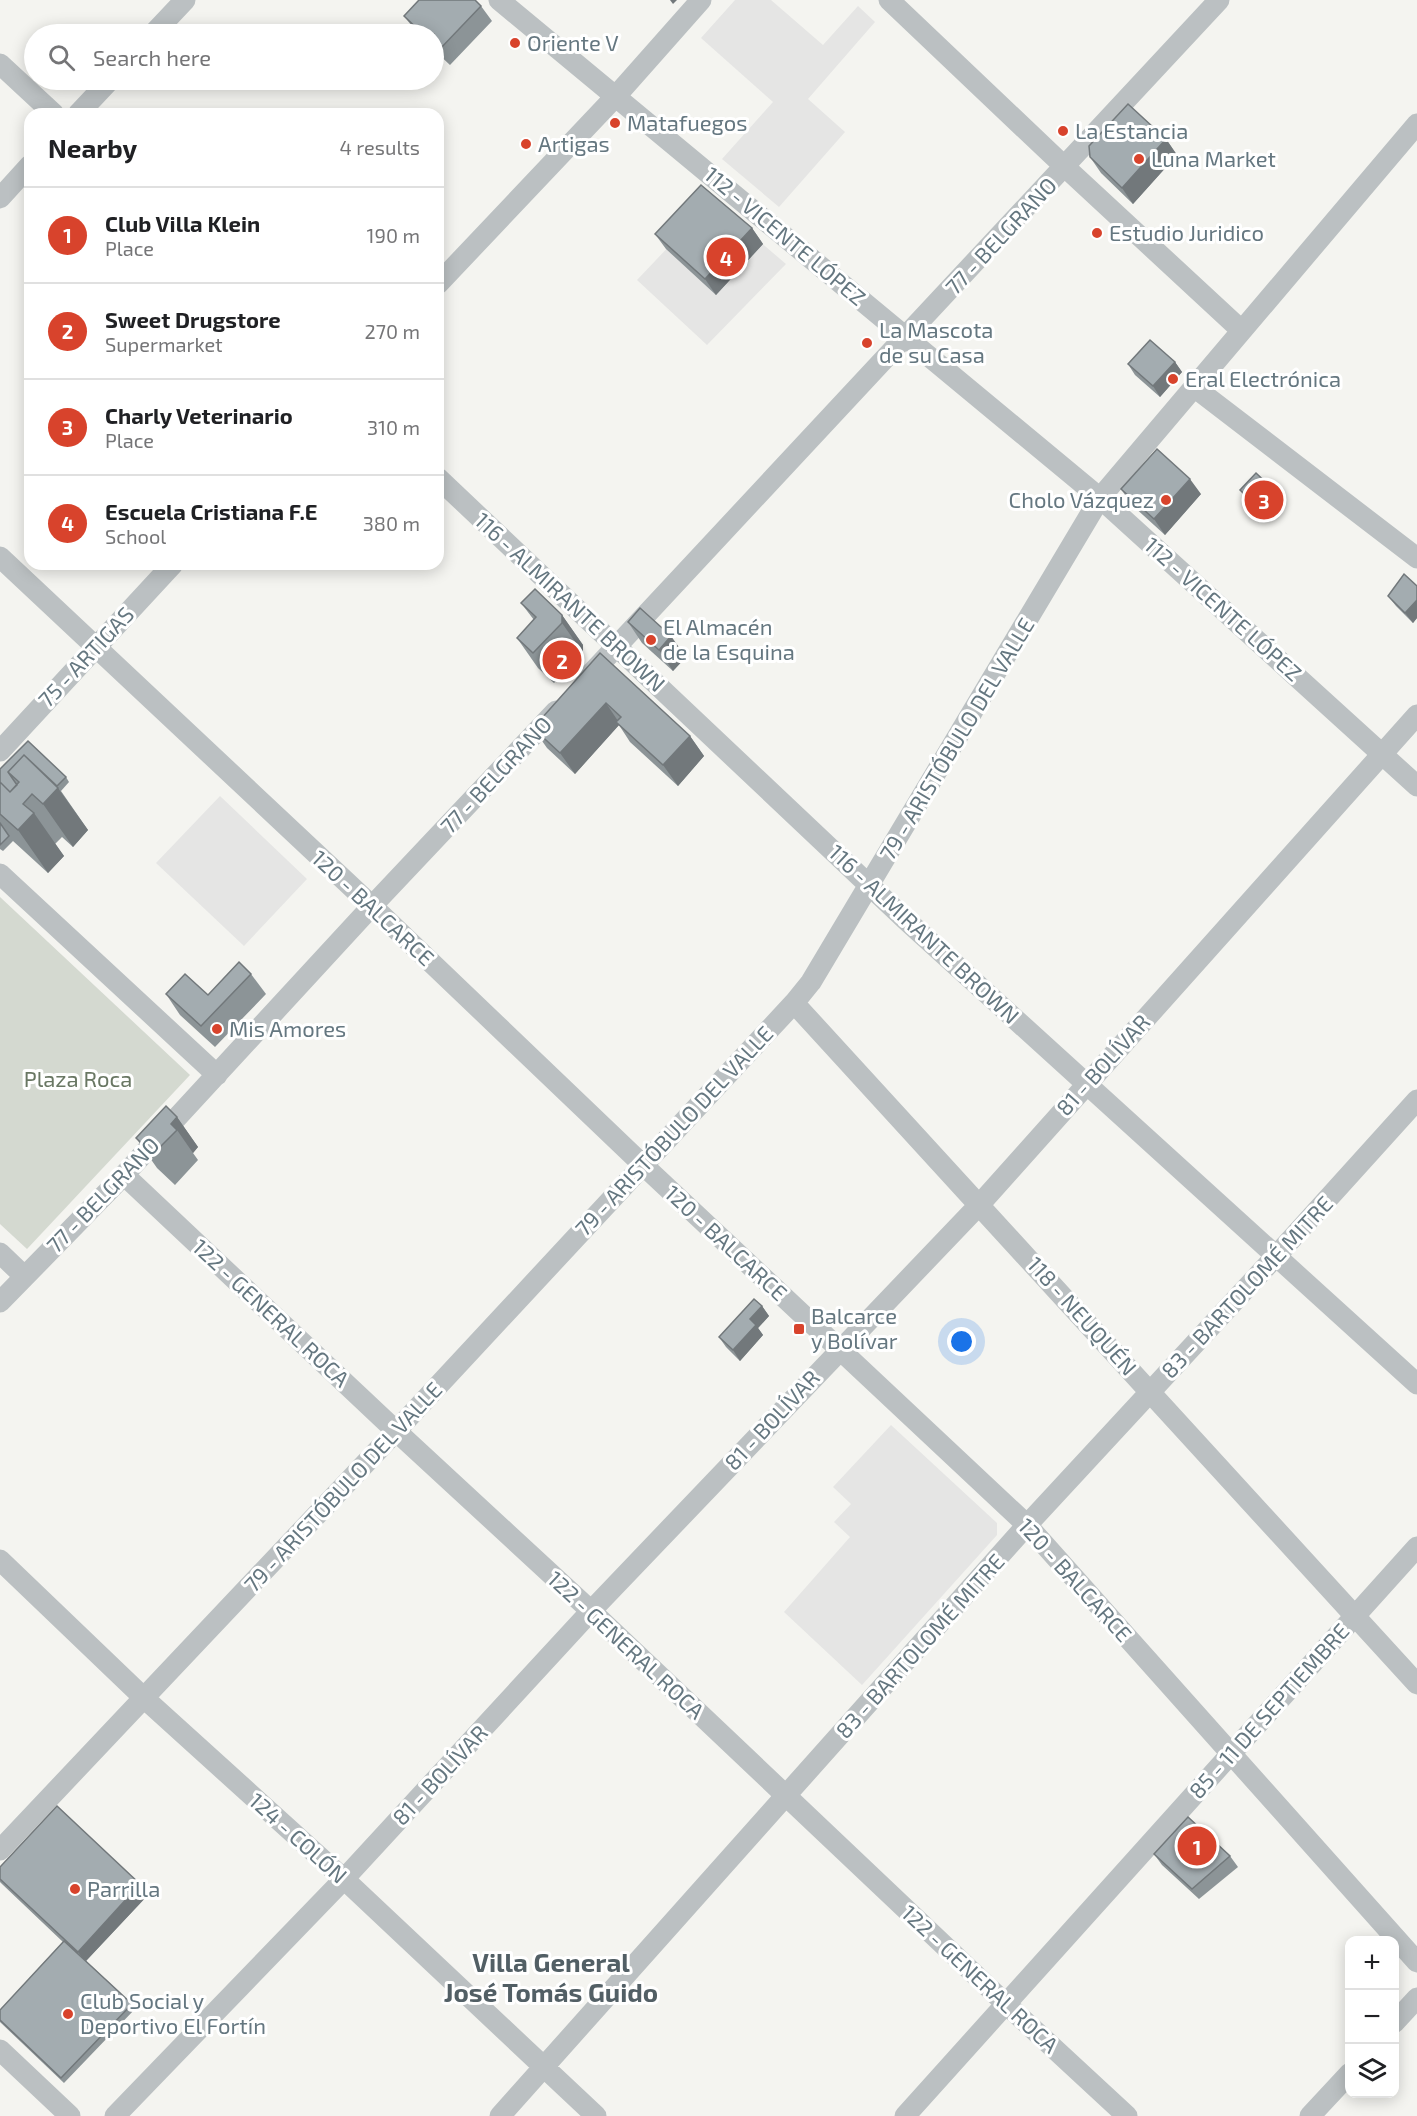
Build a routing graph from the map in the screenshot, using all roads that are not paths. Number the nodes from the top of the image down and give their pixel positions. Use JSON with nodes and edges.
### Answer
{"nodes":[{"id":1,"x":185,"y":0,"type":"edge"},
{"id":2,"x":499,"y":0,"type":"edge"},
{"id":3,"x":701,"y":0,"type":"edge"},
{"id":4,"x":889,"y":0,"type":"edge"},
{"id":5,"x":1219,"y":0,"type":"edge"},
{"id":6,"x":162,"y":24,"type":"edge"},
{"id":7,"x":0,"y":64,"type":"edge"},
{"id":8,"x":24,"y":86,"type":"edge"},
{"id":9,"x":28,"y":90,"type":"edge"},
{"id":10,"x":101,"y":90,"type":"edge"},
{"id":11,"x":616,"y":96,"type":"junction"},
{"id":12,"x":48,"y":108,"type":"edge"},
{"id":13,"x":84,"y":108,"type":"edge"},
{"id":14,"x":1417,"y":124,"type":"edge"},
{"id":15,"x":1065,"y":167,"type":"junction"},
{"id":16,"x":24,"y":172,"type":"edge"},
{"id":17,"x":0,"y":198,"type":"edge"},
{"id":18,"x":444,"y":278,"type":"edge"},
{"id":19,"x":1241,"y":330,"type":"junction"},
{"id":20,"x":907,"y":337,"type":"junction"},
{"id":21,"x":1194,"y":387,"type":"junction"},
{"id":22,"x":444,"y":484,"type":"edge"},
{"id":23,"x":1100,"y":498,"type":"junction"},
{"id":24,"x":0,"y":557,"type":"edge"},
{"id":25,"x":1417,"y":558,"type":"edge"},
{"id":26,"x":167,"y":570,"type":"edge"},
{"id":27,"x":95,"y":647,"type":"junction"},
{"id":28,"x":616,"y":647,"type":"junction"},
{"id":29,"x":1417,"y":715,"type":"edge"},
{"id":30,"x":0,"y":751,"type":"edge"},
{"id":31,"x":1382,"y":753,"type":"junction"},
{"id":32,"x":1417,"y":786,"type":"edge"},
{"id":33,"x":0,"y":874,"type":"edge"},
{"id":34,"x":870,"y":884,"type":"junction"},
{"id":35,"x":372,"y":906,"type":"junction"},
{"id":36,"x":795,"y":1003,"type":"junction"},
{"id":37,"x":217,"y":1075,"type":"junction"},
{"id":38,"x":1085,"y":1084,"type":"junction"},
{"id":39,"x":1417,"y":1100,"type":"edge"},
{"id":40,"x":643,"y":1165,"type":"junction"},
{"id":41,"x":124,"y":1175,"type":"junction"},
{"id":42,"x":980,"y":1204,"type":"junction"},
{"id":43,"x":0,"y":1253,"type":"edge"},
{"id":44,"x":1276,"y":1256,"type":"junction"},
{"id":45,"x":24,"y":1276,"type":"junction"},
{"id":46,"x":0,"y":1302,"type":"edge"},
{"id":47,"x":839,"y":1349,"type":"junction"},
{"id":48,"x":1417,"y":1384,"type":"edge"},
{"id":49,"x":1151,"y":1392,"type":"junction"},
{"id":50,"x":396,"y":1431,"type":"junction"},
{"id":51,"x":1027,"y":1525,"type":"junction"},
{"id":52,"x":1417,"y":1547,"type":"edge"},
{"id":53,"x":0,"y":1560,"type":"edge"},
{"id":54,"x":591,"y":1611,"type":"junction"},
{"id":55,"x":1354,"y":1615,"type":"junction"},
{"id":56,"x":1417,"y":1684,"type":"edge"},
{"id":57,"x":144,"y":1698,"type":"junction"},
{"id":58,"x":1231,"y":1755,"type":"junction"},
{"id":59,"x":786,"y":1796,"type":"junction"},
{"id":60,"x":0,"y":1850,"type":"edge"},
{"id":61,"x":344,"y":1879,"type":"junction"},
{"id":62,"x":1417,"y":1962,"type":"edge"},
{"id":63,"x":1417,"y":1998,"type":"edge"},
{"id":64,"x":1006,"y":2004,"type":"junction"},
{"id":65,"x":1399,"y":2018,"type":"edge"},
{"id":66,"x":0,"y":2050,"type":"edge"},
{"id":67,"x":543,"y":2067,"type":"junction"},
{"id":68,"x":1345,"y":2078,"type":"edge"},
{"id":69,"x":70,"y":2116,"type":"edge"},
{"id":70,"x":115,"y":2116,"type":"edge"},
{"id":71,"x":500,"y":2116,"type":"edge"},
{"id":72,"x":596,"y":2116,"type":"edge"},
{"id":73,"x":905,"y":2116,"type":"edge"},
{"id":74,"x":1127,"y":2116,"type":"edge"},
{"id":75,"x":1310,"y":2116,"type":"edge"}],
"edges":[{"from":1,"to":6,"type":"street"},
{"from":2,"to":11,"type":"street","name":"112 - VICENTE LÓPEZ"},
{"from":3,"to":11,"type":"street"},
{"from":4,"to":15,"type":"street"},
{"from":5,"to":15,"type":"street","name":"77 - BELGRANO"},
{"from":7,"to":8,"type":"street"},
{"from":9,"to":12,"type":"street"},
{"from":10,"to":13,"type":"street"},
{"from":11,"to":18,"type":"street"},
{"from":11,"to":20,"type":"street","name":"112 - VICENTE LÓPEZ"},
{"from":14,"to":19,"type":"street","name":"79 - ARISTÓBULO DEL VALLE"},
{"from":15,"to":19,"type":"street"},
{"from":15,"to":20,"type":"street","name":"77 - BELGRANO"},
{"from":16,"to":17,"type":"street"},
{"from":19,"to":21,"type":"street","name":"79 - ARISTÓBULO DEL VALLE"},
{"from":20,"to":23,"type":"street","name":"112 - VICENTE LÓPEZ"},
{"from":20,"to":28,"type":"street","name":"77 - BELGRANO"},
{"from":21,"to":23,"type":"street","name":"79 - ARISTÓBULO DEL VALLE"},
{"from":21,"to":25,"type":"street"},
{"from":22,"to":28,"type":"street","name":"116 - ALMIRANTE BROWN"},
{"from":23,"to":31,"type":"street","name":"112 - VICENTE LÓPEZ"},
{"from":23,"to":34,"type":"street","name":"79 - ARISTÓBULO DEL VALLE"},
{"from":24,"to":27,"type":"street","name":"120 - BALCARCE"},
{"from":26,"to":27,"type":"street","name":"75 - ARTIGAS"},
{"from":27,"to":30,"type":"street","name":"75 - ARTIGAS"},
{"from":27,"to":35,"type":"street","name":"120 - BALCARCE"},
{"from":28,"to":34,"type":"street","name":"116 - ALMIRANTE BROWN"},
{"from":28,"to":35,"type":"street","name":"77 - BELGRANO"},
{"from":29,"to":31,"type":"street","name":"81 - BOLÍVAR"},
{"from":31,"to":32,"type":"street","name":"112 - VICENTE LÓPEZ"},
{"from":31,"to":38,"type":"street","name":"81 - BOLÍVAR"},
{"from":33,"to":37,"type":"street"},
{"from":34,"to":36,"type":"street","name":"79 - ARISTÓBULO DEL VALLE"},
{"from":34,"to":38,"type":"street","name":"116 - ALMIRANTE BROWN"},
{"from":35,"to":37,"type":"street","name":"77 - BELGRANO"},
{"from":35,"to":40,"type":"street","name":"120 - BALCARCE"},
{"from":36,"to":40,"type":"street","name":"79 - ARISTÓBULO DEL VALLE"},
{"from":36,"to":42,"type":"street","name":"118 - NEUQUÉN"},
{"from":37,"to":41,"type":"street","name":"77 - BELGRANO"},
{"from":38,"to":42,"type":"street","name":"81 - BOLÍVAR"},
{"from":38,"to":44,"type":"street","name":"116 - ALMIRANTE BROWN"},
{"from":39,"to":44,"type":"street","name":"83 - BARTOLOMÉ MITRE"},
{"from":40,"to":47,"type":"street","name":"120 - BALCARCE"},
{"from":40,"to":50,"type":"street","name":"79 - ARISTÓBULO DEL VALLE"},
{"from":41,"to":45,"type":"street","name":"77 - BELGRANO"},
{"from":41,"to":50,"type":"street","name":"122 - GENERAL ROCA"},
{"from":42,"to":47,"type":"street","name":"81 - BOLÍVAR"},
{"from":42,"to":49,"type":"street","name":"118 - NEUQUÉN"},
{"from":43,"to":45,"type":"street"},
{"from":44,"to":48,"type":"street","name":"116 - ALMIRANTE BROWN"},
{"from":44,"to":49,"type":"street","name":"83 - BARTOLOMÉ MITRE"},
{"from":45,"to":46,"type":"street","name":"77 - BELGRANO"},
{"from":47,"to":51,"type":"street","name":"120 - BALCARCE"},
{"from":47,"to":54,"type":"street","name":"81 - BOLÍVAR"},
{"from":49,"to":51,"type":"street","name":"83 - BARTOLOMÉ MITRE"},
{"from":49,"to":55,"type":"street","name":"118 - NEUQUÉN"},
{"from":50,"to":54,"type":"street","name":"122 - GENERAL ROCA"},
{"from":50,"to":57,"type":"street","name":"79 - ARISTÓBULO DEL VALLE"},
{"from":51,"to":58,"type":"street","name":"120 - BALCARCE"},
{"from":51,"to":59,"type":"street","name":"83 - BARTOLOMÉ MITRE"},
{"from":52,"to":55,"type":"street","name":"85 - 11 DE SEPTIEMBRE"},
{"from":53,"to":57,"type":"street","name":"124 - COLÓN"},
{"from":54,"to":59,"type":"street","name":"122 - GENERAL ROCA"},
{"from":54,"to":61,"type":"street","name":"81 - BOLÍVAR"},
{"from":55,"to":56,"type":"street","name":"118 - NEUQUÉN"},
{"from":55,"to":58,"type":"street","name":"85 - 11 DE SEPTIEMBRE"},
{"from":57,"to":60,"type":"street","name":"79 - ARISTÓBULO DEL VALLE"},
{"from":57,"to":61,"type":"street","name":"124 - COLÓN"},
{"from":58,"to":62,"type":"street","name":"120 - BALCARCE"},
{"from":58,"to":64,"type":"street","name":"85 - 11 DE SEPTIEMBRE"},
{"from":59,"to":64,"type":"street","name":"122 - GENERAL ROCA"},
{"from":59,"to":67,"type":"street","name":"83 - BARTOLOMÉ MITRE"},
{"from":61,"to":67,"type":"street","name":"124 - COLÓN"},
{"from":61,"to":70,"type":"street","name":"81 - BOLÍVAR"},
{"from":63,"to":65,"type":"street"},
{"from":64,"to":73,"type":"street","name":"85 - 11 DE SEPTIEMBRE"},
{"from":64,"to":74,"type":"street","name":"122 - GENERAL ROCA"},
{"from":66,"to":69,"type":"street"},
{"from":67,"to":71,"type":"street","name":"83 - BARTOLOMÉ MITRE"},
{"from":67,"to":72,"type":"street","name":"124 - COLÓN"},
{"from":68,"to":75,"type":"street"}]}
